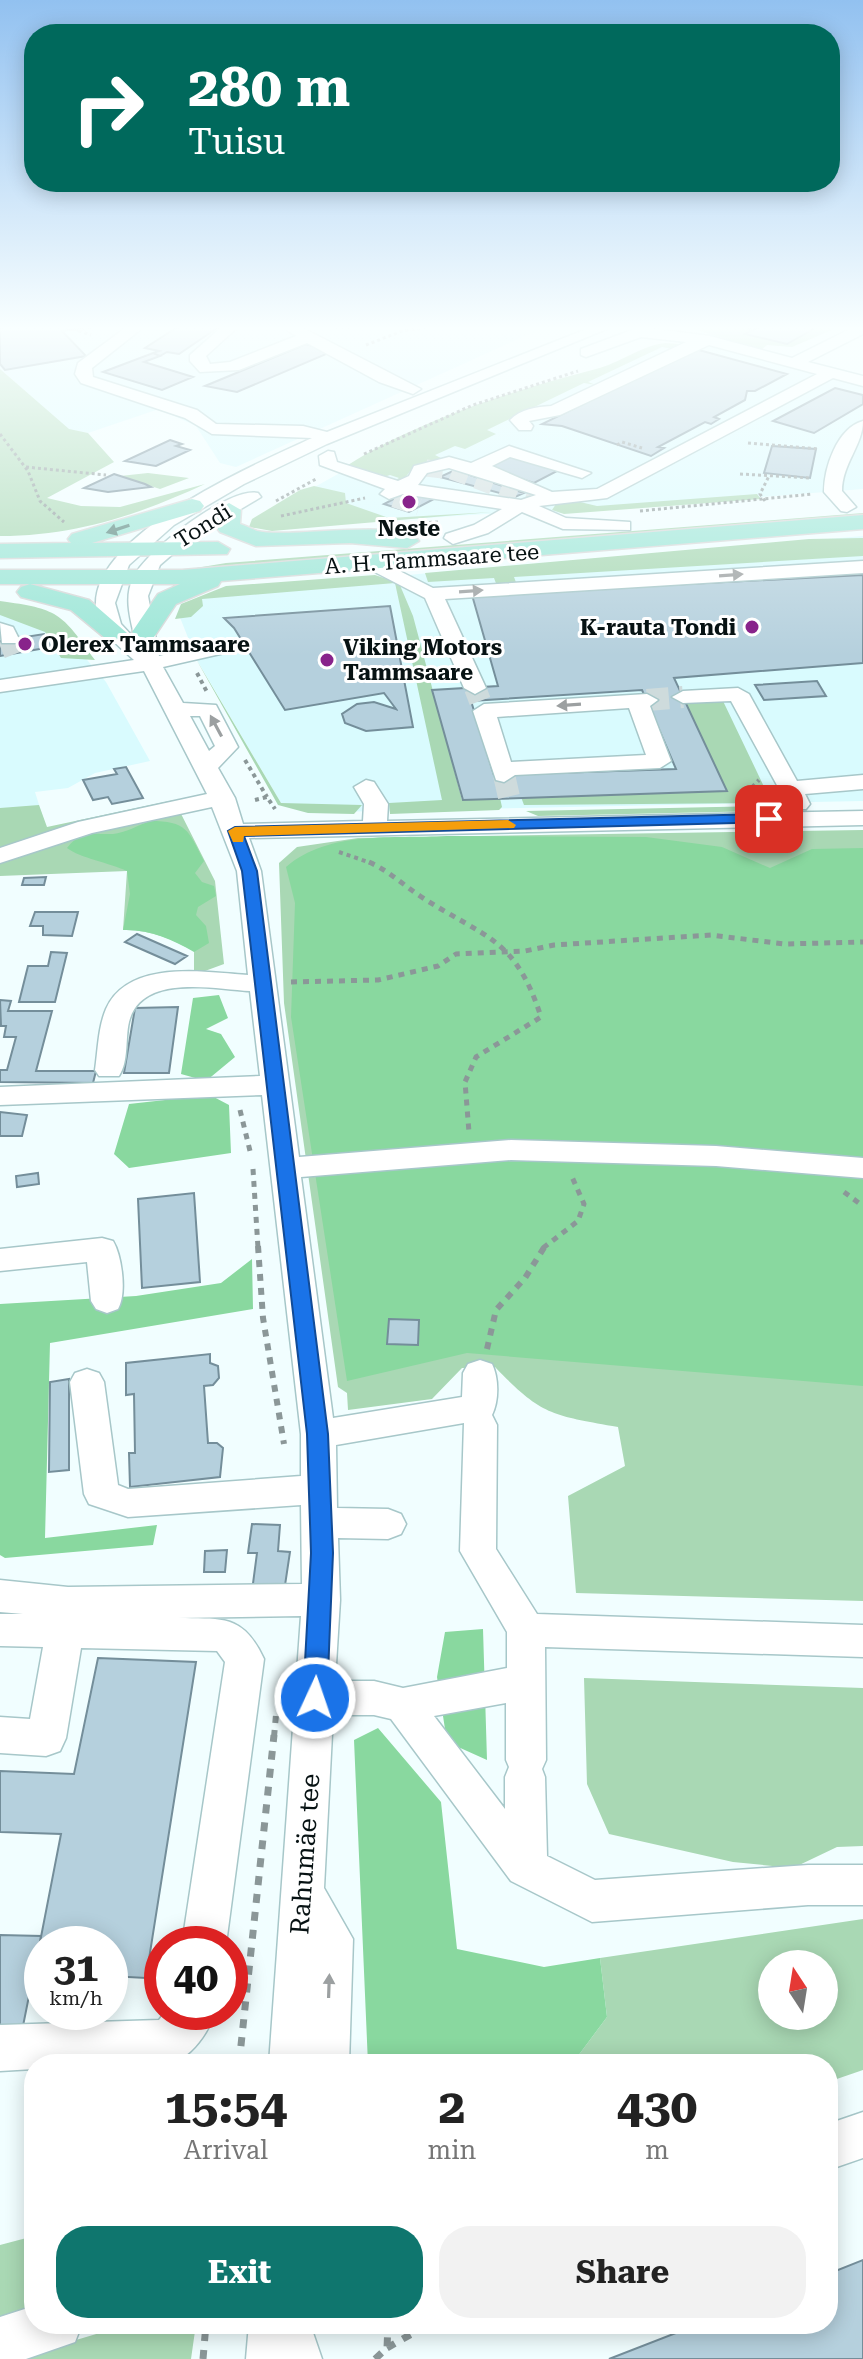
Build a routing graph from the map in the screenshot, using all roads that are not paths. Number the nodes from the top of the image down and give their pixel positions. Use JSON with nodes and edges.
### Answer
{"nodes":[{"id":1,"x":311,"y":436,"type":"edge"},
{"id":2,"x":348,"y":436,"type":"edge"},
{"id":3,"x":358,"y":436,"type":"edge"},
{"id":4,"x":711,"y":436,"type":"edge"},
{"id":5,"x":850,"y":436,"type":"edge"},
{"id":6,"x":329,"y":447,"type":"junction"},
{"id":7,"x":287,"y":472,"type":"junction"},
{"id":8,"x":582,"y":473,"type":"dead end"},
{"id":9,"x":317,"y":478,"type":"dead end"},
{"id":10,"x":394,"y":494,"type":"junction"},
{"id":11,"x":547,"y":494,"type":"junction"},
{"id":12,"x":521,"y":505,"type":"junction"},
{"id":13,"x":192,"y":506,"type":"junction"},
{"id":14,"x":419,"y":507,"type":"tunnel mouth"},
{"id":15,"x":229,"y":510,"type":"junction"},
{"id":16,"x":858,"y":511,"type":"edge"},
{"id":17,"x":627,"y":519,"type":"junction"},
{"id":18,"x":453,"y":538,"type":"junction"},
{"id":19,"x":407,"y":541,"type":"junction"},
{"id":20,"x":0,"y":550,"type":"edge"},
{"id":21,"x":374,"y":564,"type":"junction"},
{"id":22,"x":0,"y":567,"type":"edge"},
{"id":23,"x":863,"y":567,"type":"edge"},
{"id":24,"x":134,"y":568,"type":"junction"},
{"id":25,"x":258,"y":572,"type":"junction"},
{"id":26,"x":0,"y":577,"type":"edge"},
{"id":27,"x":0,"y":586,"type":"edge"},
{"id":28,"x":433,"y":594,"type":"junction"},
{"id":29,"x":145,"y":632,"type":"junction"},
{"id":30,"x":114,"y":633,"type":"junction"},
{"id":31,"x":222,"y":648,"type":"dead end"},
{"id":32,"x":149,"y":664,"type":"junction"},
{"id":33,"x":0,"y":686,"type":"edge"},
{"id":34,"x":683,"y":697,"type":"tunnel mouth"},
{"id":35,"x":480,"y":700,"type":"junction"},
{"id":36,"x":505,"y":780,"type":"junction"},
{"id":37,"x":863,"y":782,"type":"edge"},
{"id":38,"x":366,"y":787,"type":"dead end"},
{"id":39,"x":791,"y":788,"type":"junction"},
{"id":40,"x":223,"y":798,"type":"junction"},
{"id":41,"x":800,"y":818,"type":"junction"},
{"id":42,"x":863,"y":818,"type":"edge"},
{"id":43,"x":515,"y":825,"type":"junction"},
{"id":44,"x":375,"y":828,"type":"junction"},
{"id":45,"x":235,"y":831,"type":"junction"},
{"id":46,"x":0,"y":856,"type":"edge"},
{"id":47,"x":262,"y":983,"type":"junction"},
{"id":48,"x":109,"y":1070,"type":"dead end"},
{"id":49,"x":273,"y":1085,"type":"junction"},
{"id":50,"x":0,"y":1096,"type":"edge"},
{"id":51,"x":283,"y":1168,"type":"junction"},
{"id":52,"x":863,"y":1168,"type":"edge"},
{"id":53,"x":0,"y":1260,"type":"edge"},
{"id":54,"x":107,"y":1301,"type":"dead end"},
{"id":55,"x":480,"y":1373,"type":"road end"},
{"id":56,"x":87,"y":1382,"type":"dead end"},
{"id":57,"x":480,"y":1425,"type":"dead end"},
{"id":58,"x":318,"y":1434,"type":"junction"},
{"id":59,"x":321,"y":1506,"type":"junction"},
{"id":60,"x":388,"y":1524,"type":"dead end"},
{"id":61,"x":0,"y":1596,"type":"edge"},
{"id":62,"x":321,"y":1600,"type":"junction"},
{"id":63,"x":0,"y":1630,"type":"edge"},
{"id":64,"x":526,"y":1630,"type":"junction"},
{"id":65,"x":65,"y":1631,"type":"junction"},
{"id":66,"x":863,"y":1641,"type":"edge"},
{"id":67,"x":526,"y":1682,"type":"junction"},
{"id":68,"x":296,"y":1698,"type":"junction"},
{"id":69,"x":403,"y":1705,"type":"junction"},
{"id":70,"x":0,"y":1735,"type":"edge"},
{"id":71,"x":526,"y":1867,"type":"junction"},
{"id":72,"x":863,"y":1885,"type":"edge"},
{"id":73,"x":303,"y":1892,"type":"junction"},
{"id":74,"x":207,"y":1926,"type":"edge"},
{"id":75,"x":180,"y":2030,"type":"edge"},
{"id":76,"x":0,"y":2048,"type":"edge"},
{"id":77,"x":293,"y":2054,"type":"edge"},
{"id":78,"x":326,"y":2054,"type":"edge"},
{"id":79,"x":863,"y":2135,"type":"edge"},
{"id":80,"x":838,"y":2144,"type":"edge"},
{"id":81,"x":25,"y":2334,"type":"edge"},
{"id":82,"x":273,"y":2334,"type":"edge"},
{"id":83,"x":288,"y":2334,"type":"edge"},
{"id":84,"x":0,"y":2342,"type":"edge"},
{"id":85,"x":271,"y":2359,"type":"edge"},
{"id":86,"x":297,"y":2359,"type":"edge"}],
"edges":[{"from":1,"to":6,"type":"street"},
{"from":2,"to":6,"type":"street","name":"Tondi"},
{"from":3,"to":6,"type":"street","name":"Tondi"},
{"from":4,"to":11,"type":"street"},
{"from":5,"to":16,"type":"street"},
{"from":6,"to":7,"type":"street","name":"Tondi"},
{"from":6,"to":10,"type":"street"},
{"from":7,"to":13,"type":"street","name":"Tondi"},
{"from":7,"to":15,"type":"street","name":"Tondi"},
{"from":8,"to":11,"type":"street"},
{"from":9,"to":10,"type":"street"},
{"from":10,"to":11,"type":"street"},
{"from":10,"to":12,"type":"street"},
{"from":11,"to":12,"type":"street"},
{"from":12,"to":14,"type":"street"},
{"from":12,"to":17,"type":"street"},
{"from":12,"to":18,"type":"street"},
{"from":13,"to":20,"type":"main road","one_way":true},
{"from":13,"to":24,"type":"street","name":"Tondi"},
{"from":15,"to":19,"type":"main road"},
{"from":15,"to":24,"type":"street","name":"Tondi"},
{"from":16,"to":17,"type":"main road","name":"A. H. Tammsaare tee"},
{"from":16,"to":21,"type":"main road","name":"A. H. Tammsaare tee"},
{"from":17,"to":18,"type":"main road","name":"A. H. Tammsaare tee"},
{"from":18,"to":19,"type":"main road","name":"A. H. Tammsaare tee"},
{"from":19,"to":24,"type":"main road"},
{"from":20,"to":24,"type":"main road"},
{"from":21,"to":25,"type":"main road","name":"A. H. Tammsaare tee"},
{"from":21,"to":28,"type":"street"},
{"from":22,"to":24,"type":"main road"},
{"from":28,"to":23,"type":"street","one_way":true},
{"from":24,"to":25,"type":"main road","name":"A. H. Tammsaare tee"},
{"from":24,"to":26,"type":"main road","name":"A. H. Tammsaare tee"},
{"from":24,"to":29,"type":"street"},
{"from":24,"to":30,"type":"street"},
{"from":25,"to":29,"type":"main road"},
{"from":27,"to":30,"type":"main road"},
{"from":28,"to":35,"type":"street"},
{"from":29,"to":32,"type":"street"},
{"from":30,"to":32,"type":"street"},
{"from":31,"to":32,"type":"street"},
{"from":32,"to":33,"type":"street"},
{"from":32,"to":40,"type":"street"},
{"from":34,"to":39,"type":"street"},
{"from":35,"to":36,"type":"street"},
{"from":36,"to":35,"type":"street","one_way":true},
{"from":36,"to":43,"type":"street"},
{"from":37,"to":39,"type":"street"},
{"from":38,"to":44,"type":"street"},
{"from":39,"to":41,"type":"street"},
{"from":40,"to":45,"type":"street"},
{"from":40,"to":46,"type":"street"},
{"from":41,"to":42,"type":"street"},
{"from":41,"to":43,"type":"street"},
{"from":43,"to":44,"type":"street"},
{"from":44,"to":45,"type":"street"},
{"from":45,"to":47,"type":"street"},
{"from":47,"to":48,"type":"street"},
{"from":47,"to":49,"type":"street","name":"Rahumäe tee"},
{"from":49,"to":50,"type":"street"},
{"from":49,"to":51,"type":"street","name":"Rahumäe tee"},
{"from":51,"to":52,"type":"street"},
{"from":51,"to":58,"type":"street","name":"Rahumäe tee"},
{"from":53,"to":54,"type":"street"},
{"from":55,"to":58,"type":"street"},
{"from":56,"to":59,"type":"street"},
{"from":57,"to":64,"type":"street"},
{"from":58,"to":59,"type":"street","name":"Rahumäe tee"},
{"from":59,"to":60,"type":"street"},
{"from":59,"to":62,"type":"street","name":"Rahumäe tee"},
{"from":61,"to":62,"type":"street"},
{"from":62,"to":68,"type":"street","name":"Rahumäe tee"},
{"from":63,"to":65,"type":"street"},
{"from":64,"to":66,"type":"street"},
{"from":64,"to":67,"type":"street"},
{"from":65,"to":70,"type":"street"},
{"from":65,"to":74,"type":"street"},
{"from":67,"to":69,"type":"street"},
{"from":67,"to":71,"type":"street"},
{"from":68,"to":69,"type":"street"},
{"from":68,"to":73,"type":"street","name":"Rahumäe tee"},
{"from":69,"to":71,"type":"street"},
{"from":71,"to":72,"type":"street"},
{"from":73,"to":77,"type":"street","name":"Rahumäe tee"},
{"from":78,"to":73,"type":"street","one_way":true},
{"from":75,"to":76,"type":"street"},
{"from":79,"to":80,"type":"street"},
{"from":81,"to":84,"type":"street"},
{"from":82,"to":85,"type":"street"},
{"from":83,"to":86,"type":"street"}]}
